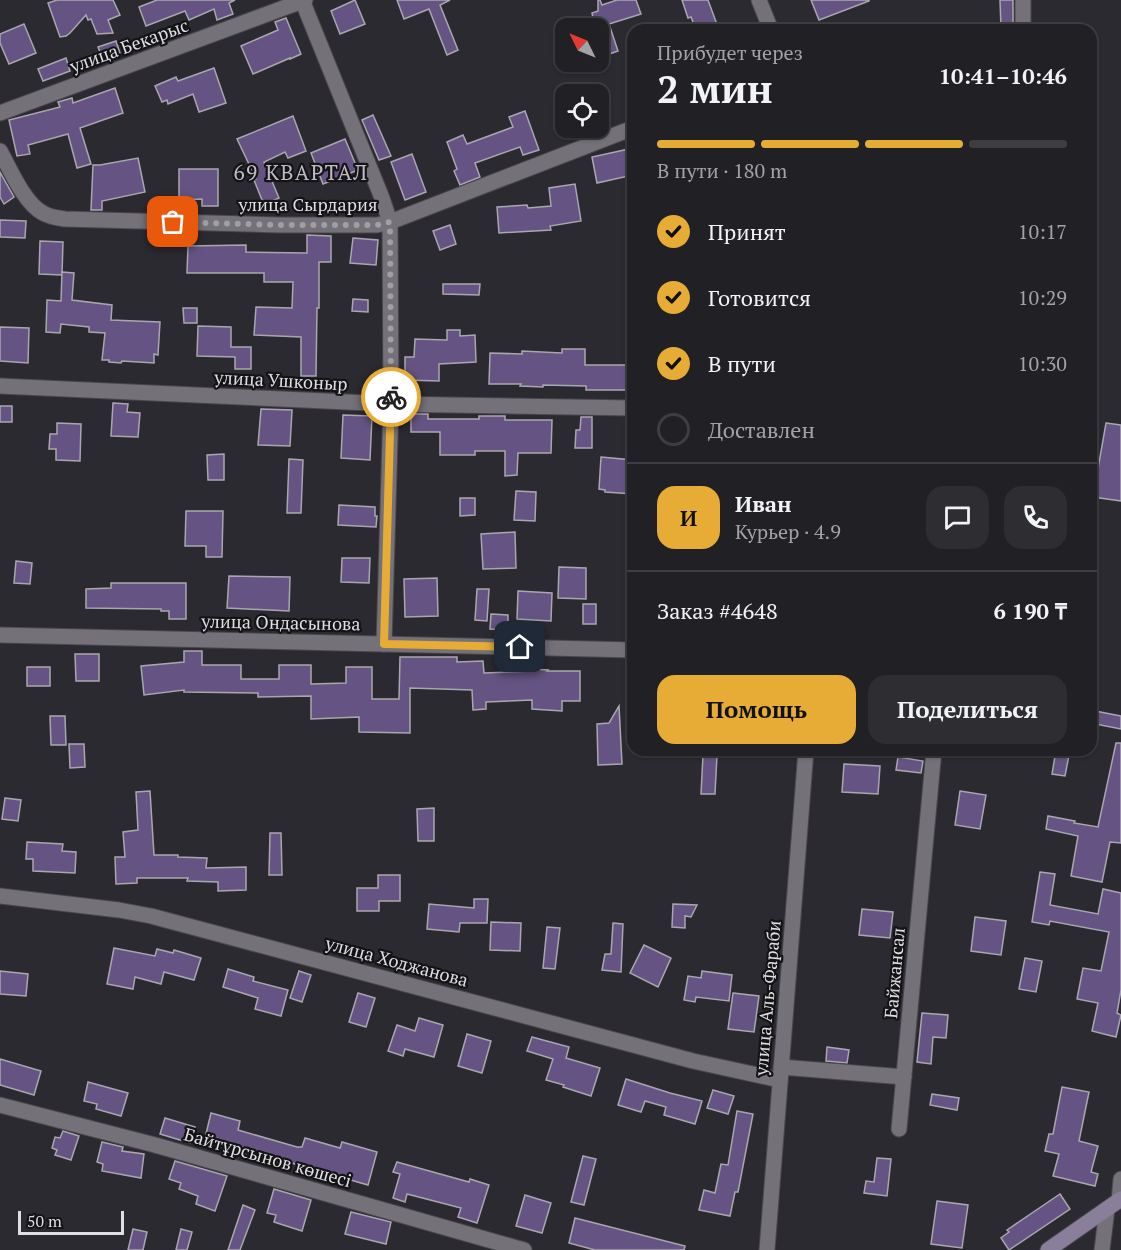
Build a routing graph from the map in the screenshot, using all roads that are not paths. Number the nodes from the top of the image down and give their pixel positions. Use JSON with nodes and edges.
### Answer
{"nodes":[{"id":1,"x":303,"y":0,"type":"edge"},
{"id":2,"x":759,"y":0,"type":"edge"},
{"id":3,"x":1023,"y":0,"type":"edge"},
{"id":4,"x":769,"y":24,"type":"edge"},
{"id":5,"x":1023,"y":24,"type":"edge"},
{"id":6,"x":0,"y":113,"type":"edge"},
{"id":7,"x":627,"y":131,"type":"edge"},
{"id":8,"x":0,"y":151,"type":"edge"},
{"id":9,"x":390,"y":222,"type":"junction"},
{"id":10,"x":0,"y":386,"type":"edge"},
{"id":11,"x":391,"y":404,"type":"junction"},
{"id":12,"x":627,"y":408,"type":"edge"},
{"id":13,"x":0,"y":635,"type":"edge"},
{"id":14,"x":384,"y":644,"type":"junction"},
{"id":15,"x":627,"y":650,"type":"edge"},
{"id":16,"x":806,"y":756,"type":"edge"},
{"id":17,"x":933,"y":756,"type":"edge"},
{"id":18,"x":0,"y":896,"type":"edge"},
{"id":19,"x":780,"y":1074,"type":"junction"},
{"id":20,"x":904,"y":1077,"type":"junction"},
{"id":21,"x":0,"y":1105,"type":"edge"},
{"id":22,"x":899,"y":1129,"type":"dead end"},
{"id":23,"x":1121,"y":1179,"type":"edge"},
{"id":24,"x":1116,"y":1203,"type":"edge"},
{"id":25,"x":524,"y":1250,"type":"edge"},
{"id":26,"x":767,"y":1250,"type":"edge"},
{"id":27,"x":1048,"y":1250,"type":"edge"},
{"id":28,"x":1102,"y":1250,"type":"edge"}],
"edges":[{"from":1,"to":6,"type":"street","name":"улица Бекарыс"},
{"from":1,"to":9,"type":"street"},
{"from":2,"to":4,"type":"street"},
{"from":3,"to":5,"type":"street"},
{"from":7,"to":9,"type":"street","name":"улица Сырдария"},
{"from":8,"to":9,"type":"street","name":"улица Сырдария"},
{"from":9,"to":11,"type":"street"},
{"from":10,"to":11,"type":"street","name":"улица Ушконыр"},
{"from":11,"to":12,"type":"street","name":"улица Ушконыр"},
{"from":11,"to":14,"type":"street"},
{"from":13,"to":14,"type":"street","name":"улица Ондасынова"},
{"from":14,"to":15,"type":"street","name":"улица Ондасынова"},
{"from":16,"to":19,"type":"street","name":"улица Аль-Фараби"},
{"from":17,"to":20,"type":"street","name":"Байжансал"},
{"from":18,"to":19,"type":"street","name":"улица Ходжанова"},
{"from":19,"to":20,"type":"street"},
{"from":19,"to":26,"type":"street","name":"улица Аль-Фараби"},
{"from":20,"to":22,"type":"street","name":"Байжансал"},
{"from":21,"to":25,"type":"street","name":"Байтұрсынов көшесі"},
{"from":23,"to":24,"type":"street"},
{"from":24,"to":27,"type":"main road"},
{"from":24,"to":28,"type":"street"}]}
